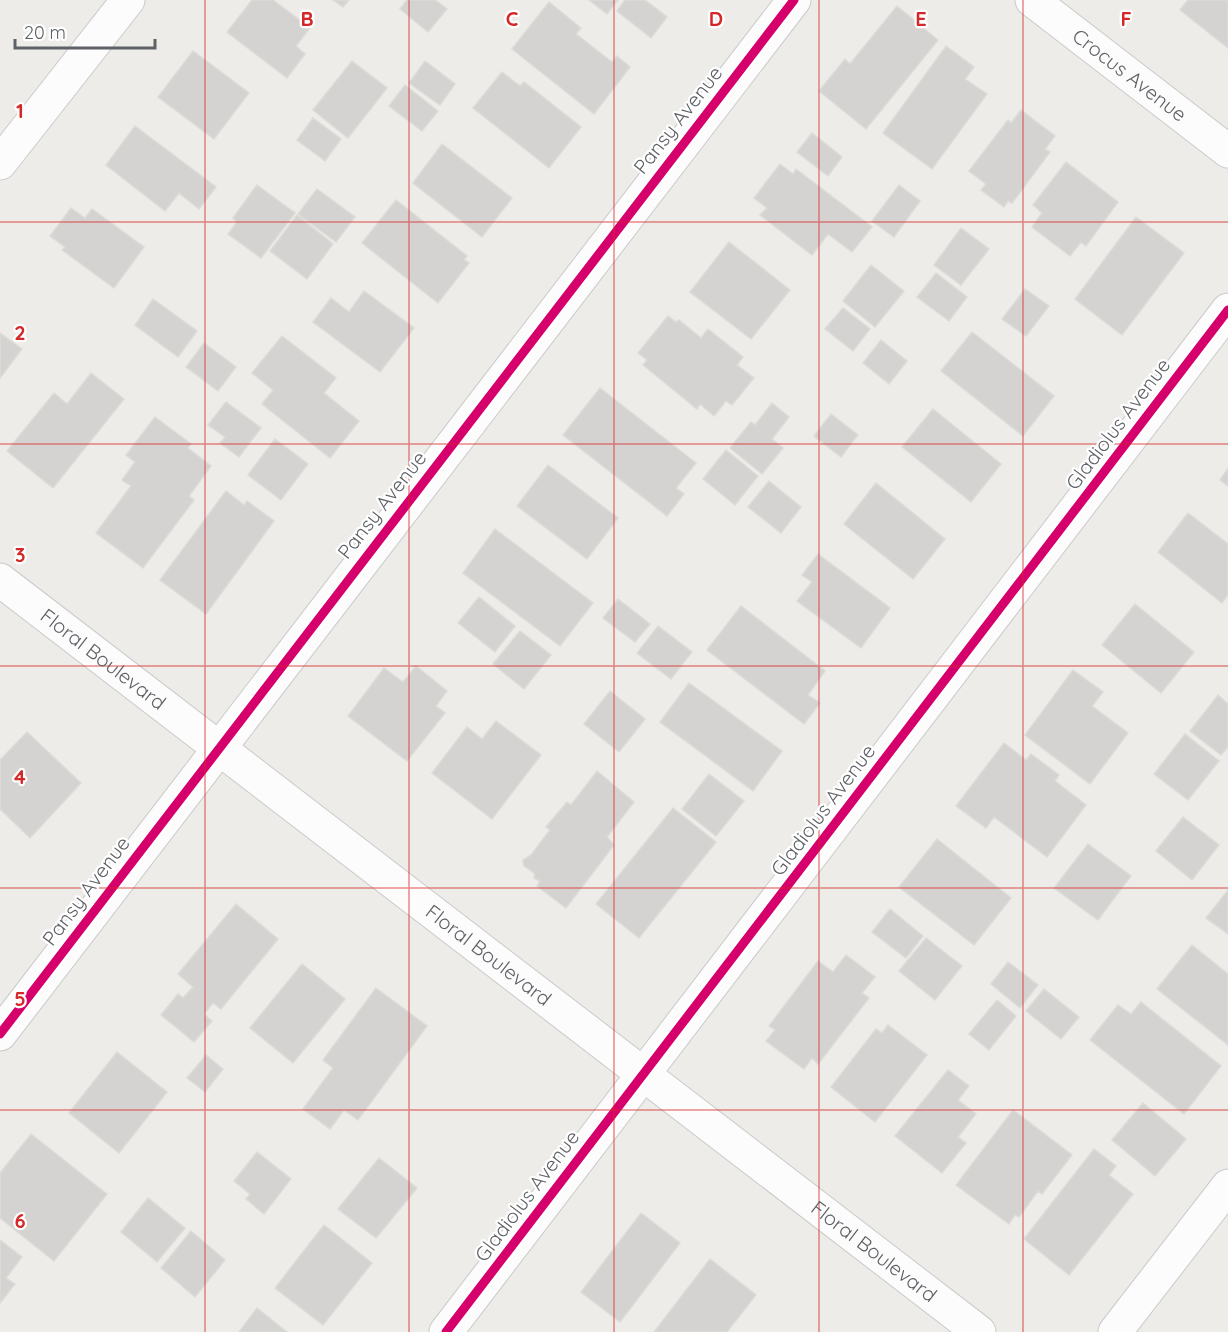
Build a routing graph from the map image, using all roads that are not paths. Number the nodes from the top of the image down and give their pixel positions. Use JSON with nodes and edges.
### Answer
{"nodes":[{"id":1,"x":128,"y":0,"type":"edge"},
{"id":2,"x":794,"y":0,"type":"edge"},
{"id":3,"x":1032,"y":0,"type":"edge"},
{"id":4,"x":1228,"y":151,"type":"edge"},
{"id":5,"x":0,"y":163,"type":"edge"},
{"id":6,"x":1228,"y":310,"type":"edge"},
{"id":7,"x":0,"y":580,"type":"edge"},
{"id":8,"x":218,"y":748,"type":"junction"},
{"id":9,"x":0,"y":1034,"type":"edge"},
{"id":10,"x":644,"y":1074,"type":"junction"},
{"id":11,"x":1228,"y":1186,"type":"edge"},
{"id":12,"x":446,"y":1332,"type":"edge"},
{"id":13,"x":979,"y":1332,"type":"edge"},
{"id":14,"x":1115,"y":1332,"type":"edge"}],
"edges":[{"from":1,"to":5,"type":"street"},
{"from":2,"to":8,"type":"street","name":"Pansy Avenue"},
{"from":3,"to":4,"type":"street","name":"Crocus Avenue"},
{"from":6,"to":10,"type":"street","name":"Gladiolus Avenue"},
{"from":7,"to":8,"type":"street","name":"Floral Boulevard"},
{"from":8,"to":9,"type":"street","name":"Pansy Avenue"},
{"from":8,"to":10,"type":"street","name":"Floral Boulevard"},
{"from":10,"to":12,"type":"street","name":"Gladiolus Avenue"},
{"from":10,"to":13,"type":"street","name":"Floral Boulevard"},
{"from":11,"to":14,"type":"street"}]}
